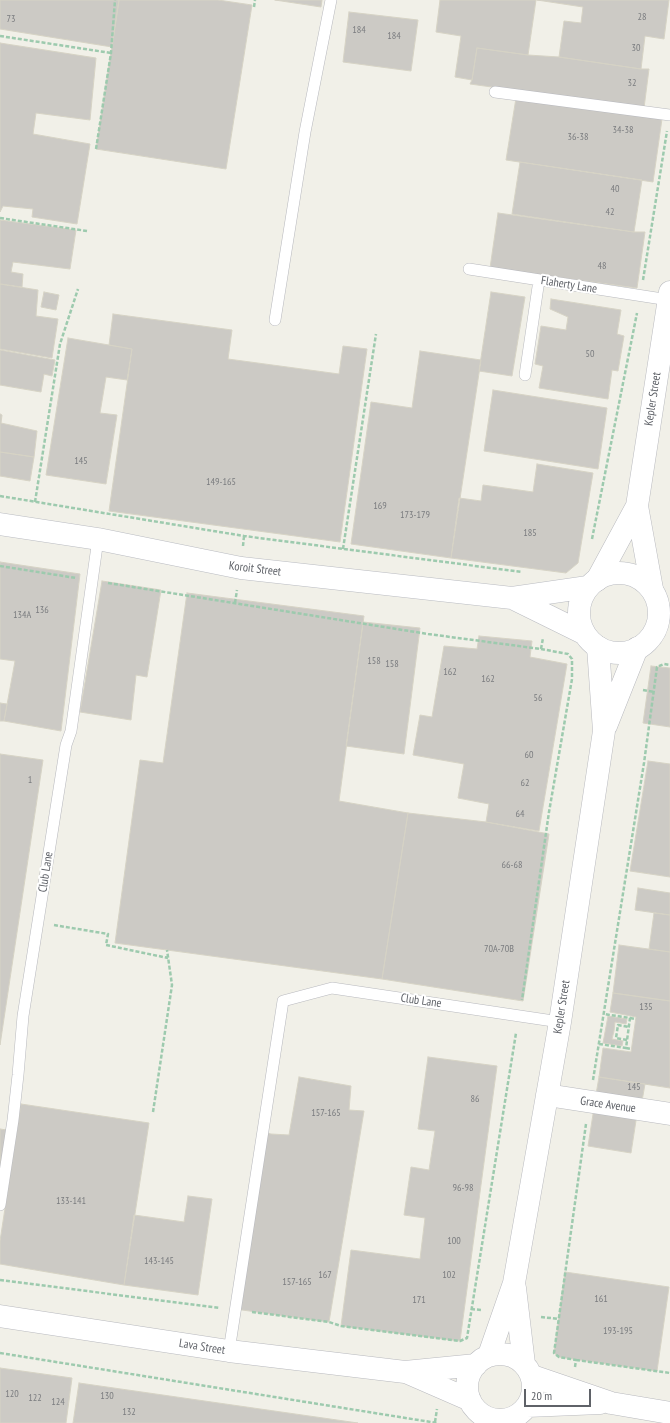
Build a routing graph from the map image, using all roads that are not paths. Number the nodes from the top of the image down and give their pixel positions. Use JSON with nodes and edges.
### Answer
{"nodes":[{"id":1,"x":331,"y":0,"type":"edge"},
{"id":2,"x":495,"y":92,"type":"dead end"},
{"id":3,"x":670,"y":115,"type":"edge"},
{"id":4,"x":469,"y":269,"type":"dead end"},
{"id":5,"x":539,"y":280,"type":"junction"},
{"id":6,"x":669,"y":296,"type":"edge"},
{"id":7,"x":275,"y":320,"type":"dead end"},
{"id":8,"x":525,"y":375,"type":"dead end"},
{"id":9,"x":637,"y":506,"type":"junction"},
{"id":10,"x":0,"y":524,"type":"edge"},
{"id":11,"x":98,"y":539,"type":"junction"},
{"id":12,"x":592,"y":584,"type":"junction"},
{"id":13,"x":512,"y":598,"type":"junction"},
{"id":14,"x":660,"y":601,"type":"edge"},
{"id":15,"x":592,"y":640,"type":"junction"},
{"id":16,"x":670,"y":640,"type":"edge"},
{"id":17,"x":641,"y":646,"type":"junction"},
{"id":18,"x":604,"y":731,"type":"junction"},
{"id":19,"x":560,"y":1022,"type":"junction"},
{"id":20,"x":547,"y":1095,"type":"junction"},
{"id":21,"x":670,"y":1114,"type":"edge"},
{"id":22,"x":0,"y":1205,"type":"edge"},
{"id":23,"x":514,"y":1283,"type":"junction"},
{"id":24,"x":0,"y":1316,"type":"edge"},
{"id":25,"x":229,"y":1351,"type":"junction"},
{"id":26,"x":482,"y":1360,"type":"junction"},
{"id":27,"x":528,"y":1370,"type":"junction"},
{"id":28,"x":405,"y":1372,"type":"junction"},
{"id":29,"x":611,"y":1403,"type":"junction"},
{"id":30,"x":474,"y":1411,"type":"edge"},
{"id":31,"x":670,"y":1413,"type":"edge"},
{"id":32,"x":520,"y":1415,"type":"edge"}],
"edges":[{"from":1,"to":7,"type":"lane"},
{"from":2,"to":3,"type":"lane"},
{"from":4,"to":5,"type":"lane","name":"Flaherty Lane"},
{"from":5,"to":6,"type":"lane","name":"Flaherty Lane"},
{"from":5,"to":8,"type":"lane"},
{"from":6,"to":9,"type":"street","name":"Kepler Street"},
{"from":9,"to":12,"type":"street","name":"Kepler Street"},
{"from":9,"to":14,"type":"street","name":"Kepler Street"},
{"from":10,"to":11,"type":"street","name":"Koroit Street"},
{"from":11,"to":13,"type":"street","name":"Koroit Street"},
{"from":11,"to":22,"type":"lane","name":"Club Lane"},
{"from":12,"to":13,"type":"street","name":"Koroit Street"},
{"from":12,"to":14,"type":"street"},
{"from":12,"to":15,"type":"street"},
{"from":13,"to":15,"type":"street","name":"Koroit Street"},
{"from":14,"to":17,"type":"street"},
{"from":15,"to":17,"type":"street"},
{"from":15,"to":18,"type":"street","name":"Kepler Street"},
{"from":16,"to":17,"type":"street"},
{"from":17,"to":18,"type":"street","name":"Kepler Street"},
{"from":18,"to":19,"type":"street","name":"Kepler Street"},
{"from":19,"to":20,"type":"street","name":"Kepler Street"},
{"from":19,"to":25,"type":"lane","name":"Club Lane"},
{"from":20,"to":21,"type":"street","name":"Grace Avenue"},
{"from":20,"to":23,"type":"street","name":"Kepler Street"},
{"from":23,"to":26,"type":"street","name":"Kepler Street"},
{"from":23,"to":27,"type":"street","name":"Kepler Street"},
{"from":24,"to":25,"type":"street","name":"Lava Street"},
{"from":25,"to":28,"type":"street","name":"Lava Street"},
{"from":26,"to":27,"type":"street"},
{"from":26,"to":28,"type":"street","name":"Lava Street"},
{"from":26,"to":30,"type":"street"},
{"from":27,"to":29,"type":"street"},
{"from":27,"to":32,"type":"street"},
{"from":28,"to":30,"type":"street","name":"Lava Street"},
{"from":29,"to":31,"type":"street"},
{"from":29,"to":32,"type":"street"},
{"from":30,"to":32,"type":"street"}]}
